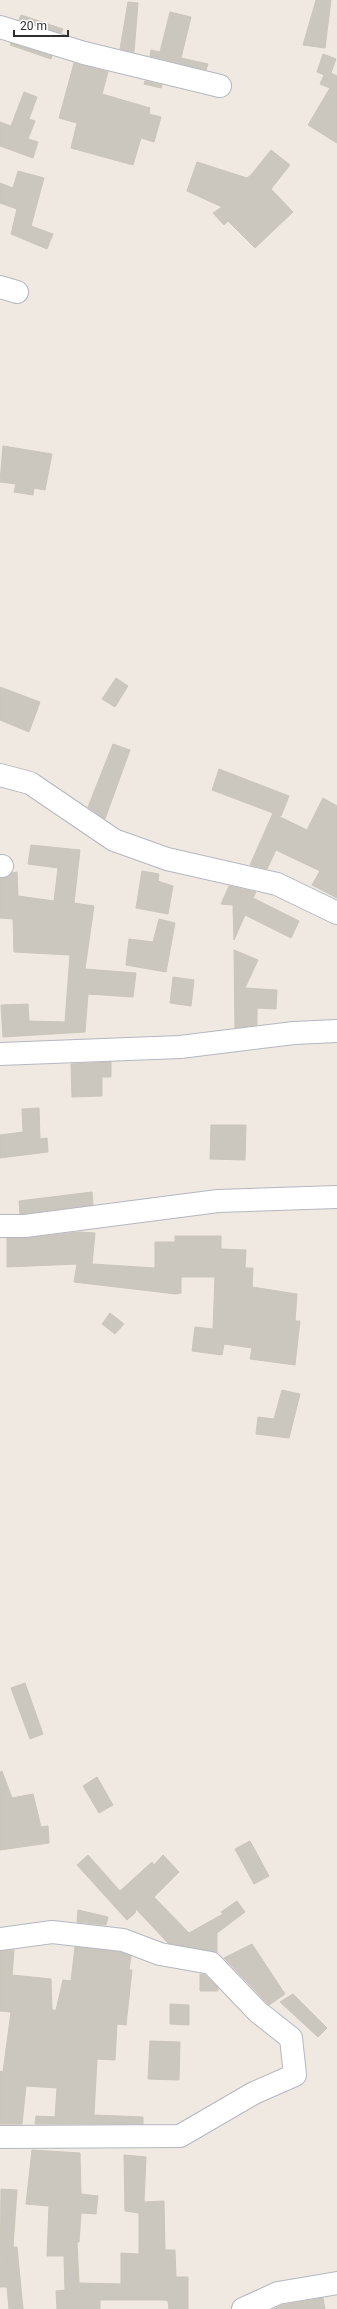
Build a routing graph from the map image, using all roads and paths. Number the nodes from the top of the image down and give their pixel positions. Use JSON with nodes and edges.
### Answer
{"nodes":[{"id":1,"x":0,"y":27,"type":"edge"},
{"id":2,"x":220,"y":86,"type":"dead end"},
{"id":3,"x":0,"y":775,"type":"edge"},
{"id":4,"x":337,"y":913,"type":"edge"},
{"id":5,"x":337,"y":1031,"type":"edge"},
{"id":6,"x":0,"y":1054,"type":"edge"},
{"id":7,"x":337,"y":1197,"type":"edge"},
{"id":8,"x":0,"y":1226,"type":"edge"},
{"id":9,"x":0,"y":1939,"type":"edge"},
{"id":10,"x":0,"y":2137,"type":"edge"},
{"id":11,"x":337,"y":2283,"type":"edge"},
{"id":12,"x":243,"y":2309,"type":"edge"}],
"edges":[{"from":1,"to":2,"type":"street"},
{"from":3,"to":4,"type":"street"},
{"from":5,"to":6,"type":"street"},
{"from":7,"to":8,"type":"street"},
{"from":9,"to":10,"type":"street"},
{"from":11,"to":12,"type":"street"}]}
